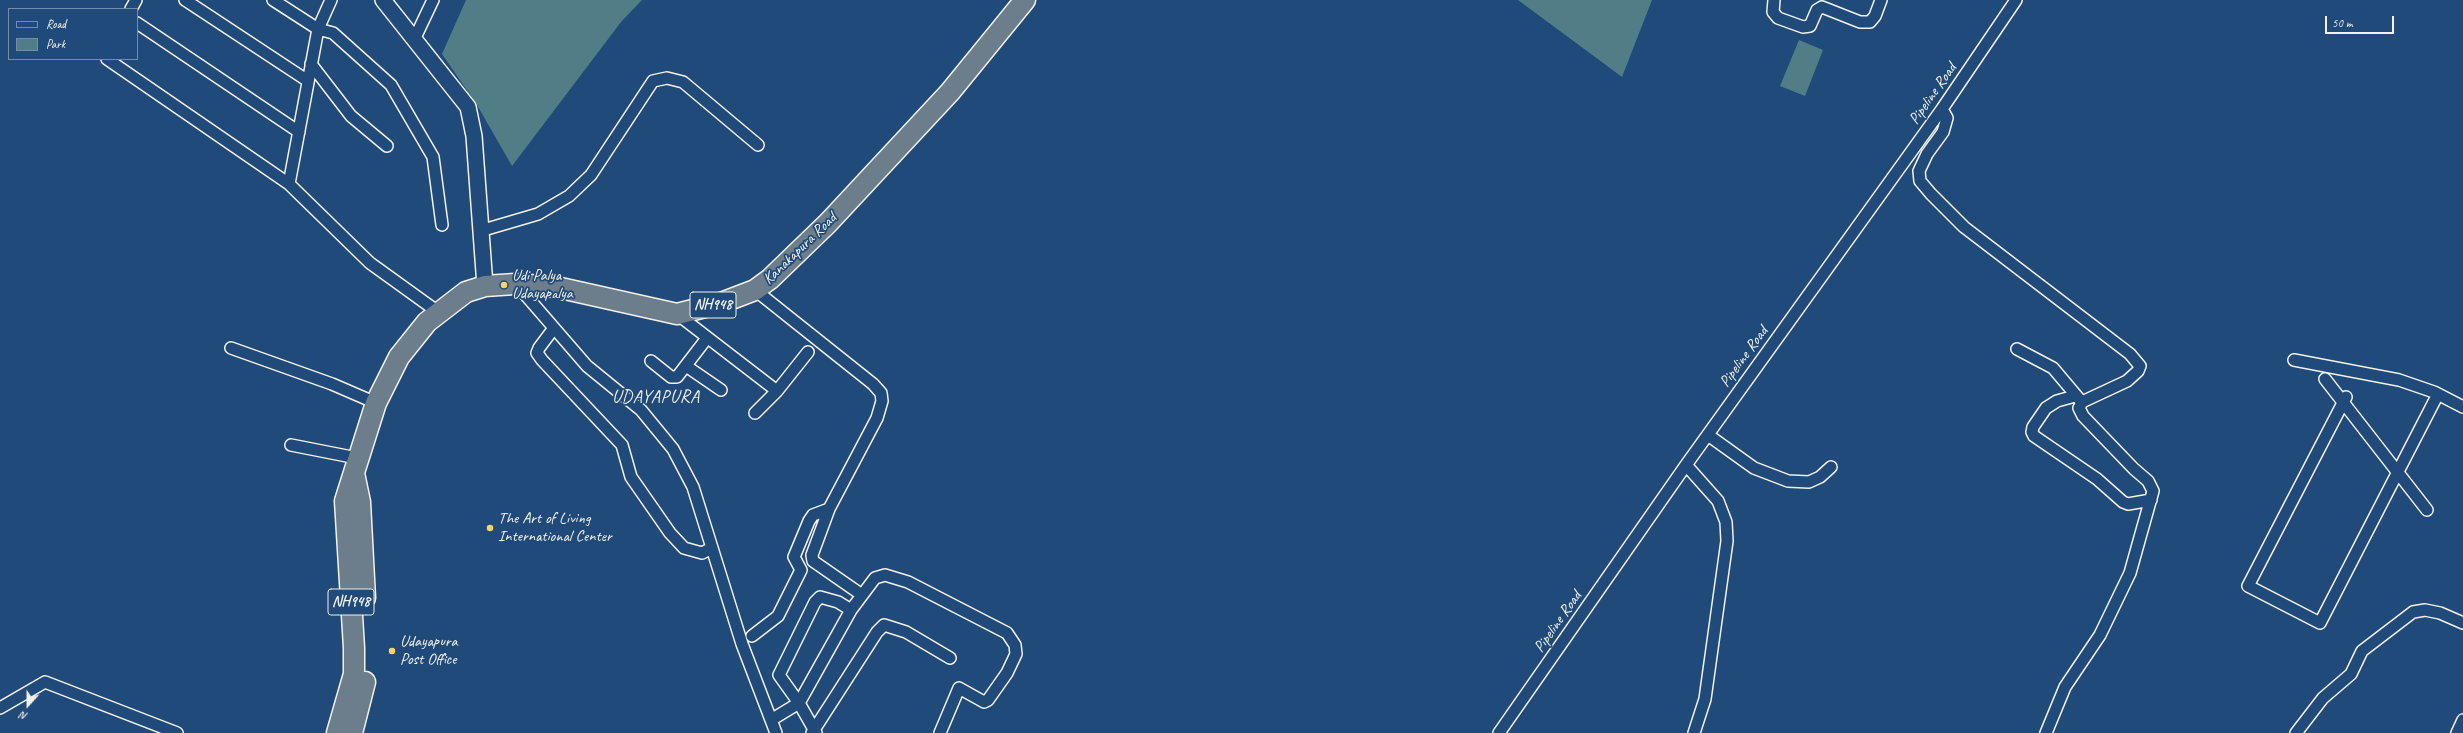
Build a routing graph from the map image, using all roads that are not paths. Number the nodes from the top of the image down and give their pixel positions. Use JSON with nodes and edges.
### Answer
{"nodes":[{"id":1,"x":185,"y":0,"type":"edge"},
{"id":2,"x":273,"y":0,"type":"edge"},
{"id":3,"x":331,"y":0,"type":"edge"},
{"id":4,"x":383,"y":0,"type":"edge"},
{"id":5,"x":433,"y":0,"type":"edge"},
{"id":6,"x":1025,"y":0,"type":"edge"},
{"id":7,"x":1774,"y":0,"type":"edge"},
{"id":8,"x":1881,"y":0,"type":"edge"},
{"id":9,"x":2016,"y":0,"type":"edge"},
{"id":10,"x":138,"y":24,"type":"edge"},
{"id":11,"x":318,"y":29,"type":"junction"},
{"id":12,"x":414,"y":40,"type":"junction"},
{"id":13,"x":108,"y":60,"type":"edge"},
{"id":14,"x":312,"y":64,"type":"junction"},
{"id":15,"x":308,"y":81,"type":"junction"},
{"id":16,"x":1942,"y":109,"type":"junction"},
{"id":17,"x":299,"y":132,"type":"junction"},
{"id":18,"x":758,"y":145,"type":"dead end"},
{"id":19,"x":387,"y":146,"type":"dead end"},
{"id":20,"x":289,"y":184,"type":"junction"},
{"id":21,"x":442,"y":225,"type":"dead end"},
{"id":22,"x":480,"y":231,"type":"junction"},
{"id":23,"x":515,"y":284,"type":"junction"},
{"id":24,"x":485,"y":286,"type":"junction"},
{"id":25,"x":755,"y":290,"type":"junction"},
{"id":26,"x":438,"y":312,"type":"junction"},
{"id":27,"x":677,"y":314,"type":"junction"},
{"id":28,"x":554,"y":328,"type":"junction"},
{"id":29,"x":707,"y":338,"type":"junction"},
{"id":30,"x":231,"y":348,"type":"dead end"},
{"id":31,"x":2017,"y":349,"type":"dead end"},
{"id":32,"x":808,"y":352,"type":"dead end"},
{"id":33,"x":2294,"y":360,"type":"dead end"},
{"id":34,"x":651,"y":361,"type":"dead end"},
{"id":35,"x":686,"y":366,"type":"junction"},
{"id":36,"x":2325,"y":380,"type":"dead end"},
{"id":37,"x":721,"y":390,"type":"dead end"},
{"id":38,"x":777,"y":391,"type":"junction"},
{"id":39,"x":2438,"y":394,"type":"junction"},
{"id":40,"x":2078,"y":399,"type":"junction"},
{"id":41,"x":2344,"y":400,"type":"junction"},
{"id":42,"x":376,"y":403,"type":"junction"},
{"id":43,"x":2463,"y":407,"type":"edge"},
{"id":44,"x":755,"y":413,"type":"dead end"},
{"id":45,"x":1708,"y":435,"type":"junction"},
{"id":46,"x":291,"y":445,"type":"dead end"},
{"id":47,"x":355,"y":464,"type":"junction"},
{"id":48,"x":1686,"y":465,"type":"junction"},
{"id":49,"x":1831,"y":467,"type":"dead end"},
{"id":50,"x":2398,"y":473,"type":"junction"},
{"id":51,"x":2151,"y":500,"type":"junction"},
{"id":52,"x":830,"y":509,"type":"junction"},
{"id":53,"x":2427,"y":510,"type":"dead end"},
{"id":54,"x":712,"y":548,"type":"junction"},
{"id":55,"x":862,"y":594,"type":"junction"},
{"id":56,"x":851,"y":610,"type":"junction"},
{"id":57,"x":2463,"y":623,"type":"edge"},
{"id":58,"x":752,"y":636,"type":"dead end"},
{"id":59,"x":360,"y":647,"type":"junction"},
{"id":60,"x":950,"y":658,"type":"dead end"},
{"id":61,"x":799,"y":703,"type":"junction"},
{"id":62,"x":0,"y":708,"type":"edge"},
{"id":63,"x":771,"y":720,"type":"junction"},
{"id":64,"x":2463,"y":720,"type":"edge"},
{"id":65,"x":177,"y":733,"type":"edge"},
{"id":66,"x":337,"y":733,"type":"edge"},
{"id":67,"x":352,"y":733,"type":"edge"},
{"id":68,"x":776,"y":733,"type":"edge"},
{"id":69,"x":814,"y":733,"type":"edge"},
{"id":70,"x":940,"y":733,"type":"edge"},
{"id":71,"x":1499,"y":733,"type":"edge"},
{"id":72,"x":1694,"y":733,"type":"edge"},
{"id":73,"x":2046,"y":733,"type":"edge"},
{"id":74,"x":2296,"y":733,"type":"edge"},
{"id":75,"x":2457,"y":733,"type":"edge"}],
"edges":[{"from":1,"to":15,"type":"street"},
{"from":2,"to":11,"type":"street"},
{"from":3,"to":11,"type":"street"},
{"from":4,"to":12,"type":"street"},
{"from":5,"to":12,"type":"street"},
{"from":6,"to":25,"type":"highway","name":"Kanakapura Road","number":"NH948"},
{"from":7,"to":8,"type":"street"},
{"from":9,"to":16,"type":"street","name":"Pipeline Road"},
{"from":10,"to":17,"type":"street"},
{"from":11,"to":14,"type":"street"},
{"from":11,"to":21,"type":"street"},
{"from":12,"to":22,"type":"street"},
{"from":13,"to":20,"type":"street"},
{"from":14,"to":15,"type":"street"},
{"from":14,"to":19,"type":"street"},
{"from":15,"to":17,"type":"street"},
{"from":16,"to":40,"type":"street"},
{"from":16,"to":45,"type":"street","name":"Pipeline Road"},
{"from":17,"to":20,"type":"street"},
{"from":18,"to":22,"type":"street"},
{"from":20,"to":26,"type":"street"},
{"from":22,"to":24,"type":"street"},
{"from":23,"to":24,"type":"highway","name":"Kanakapura Road","number":"NH948"},
{"from":23,"to":27,"type":"highway","name":"Kanakapura Road","number":"NH948"},
{"from":23,"to":28,"type":"street"},
{"from":24,"to":26,"type":"highway","name":"Kanakapura Road","number":"NH948"},
{"from":25,"to":27,"type":"highway","name":"Kanakapura Road","number":"NH948"},
{"from":25,"to":52,"type":"street"},
{"from":26,"to":42,"type":"highway","name":"Kanakapura Road","number":"NH948"},
{"from":27,"to":29,"type":"street"},
{"from":28,"to":54,"type":"street"},
{"from":28,"to":54,"type":"street"},
{"from":29,"to":35,"type":"street"},
{"from":29,"to":38,"type":"street"},
{"from":30,"to":42,"type":"street"},
{"from":31,"to":40,"type":"street"},
{"from":32,"to":38,"type":"street"},
{"from":33,"to":39,"type":"street"},
{"from":34,"to":35,"type":"street"},
{"from":35,"to":37,"type":"street"},
{"from":36,"to":41,"type":"street"},
{"from":38,"to":44,"type":"street"},
{"from":39,"to":43,"type":"street"},
{"from":39,"to":50,"type":"street"},
{"from":40,"to":51,"type":"street"},
{"from":40,"to":51,"type":"street"},
{"from":41,"to":50,"type":"street"},
{"from":41,"to":50,"type":"street"},
{"from":42,"to":47,"type":"highway","name":"Kanakapura Road","number":"NH948"},
{"from":45,"to":48,"type":"street","name":"Pipeline Road"},
{"from":45,"to":49,"type":"street"},
{"from":46,"to":47,"type":"street"},
{"from":47,"to":59,"type":"highway","number":"NH948"},
{"from":48,"to":71,"type":"street","name":"Pipeline Road"},
{"from":48,"to":72,"type":"street"},
{"from":50,"to":53,"type":"street"},
{"from":51,"to":73,"type":"street"},
{"from":52,"to":55,"type":"street"},
{"from":52,"to":58,"type":"street"},
{"from":54,"to":63,"type":"street"},
{"from":55,"to":56,"type":"street"},
{"from":55,"to":70,"type":"street"},
{"from":56,"to":61,"type":"street"},
{"from":56,"to":61,"type":"street"},
{"from":57,"to":74,"type":"street"},
{"from":59,"to":66,"type":"highway","number":"NH948"},
{"from":59,"to":67,"type":"highway","number":"NH948"},
{"from":60,"to":69,"type":"street"},
{"from":61,"to":63,"type":"street"},
{"from":61,"to":69,"type":"street"},
{"from":62,"to":65,"type":"street"},
{"from":63,"to":68,"type":"street"},
{"from":64,"to":75,"type":"street"}]}
